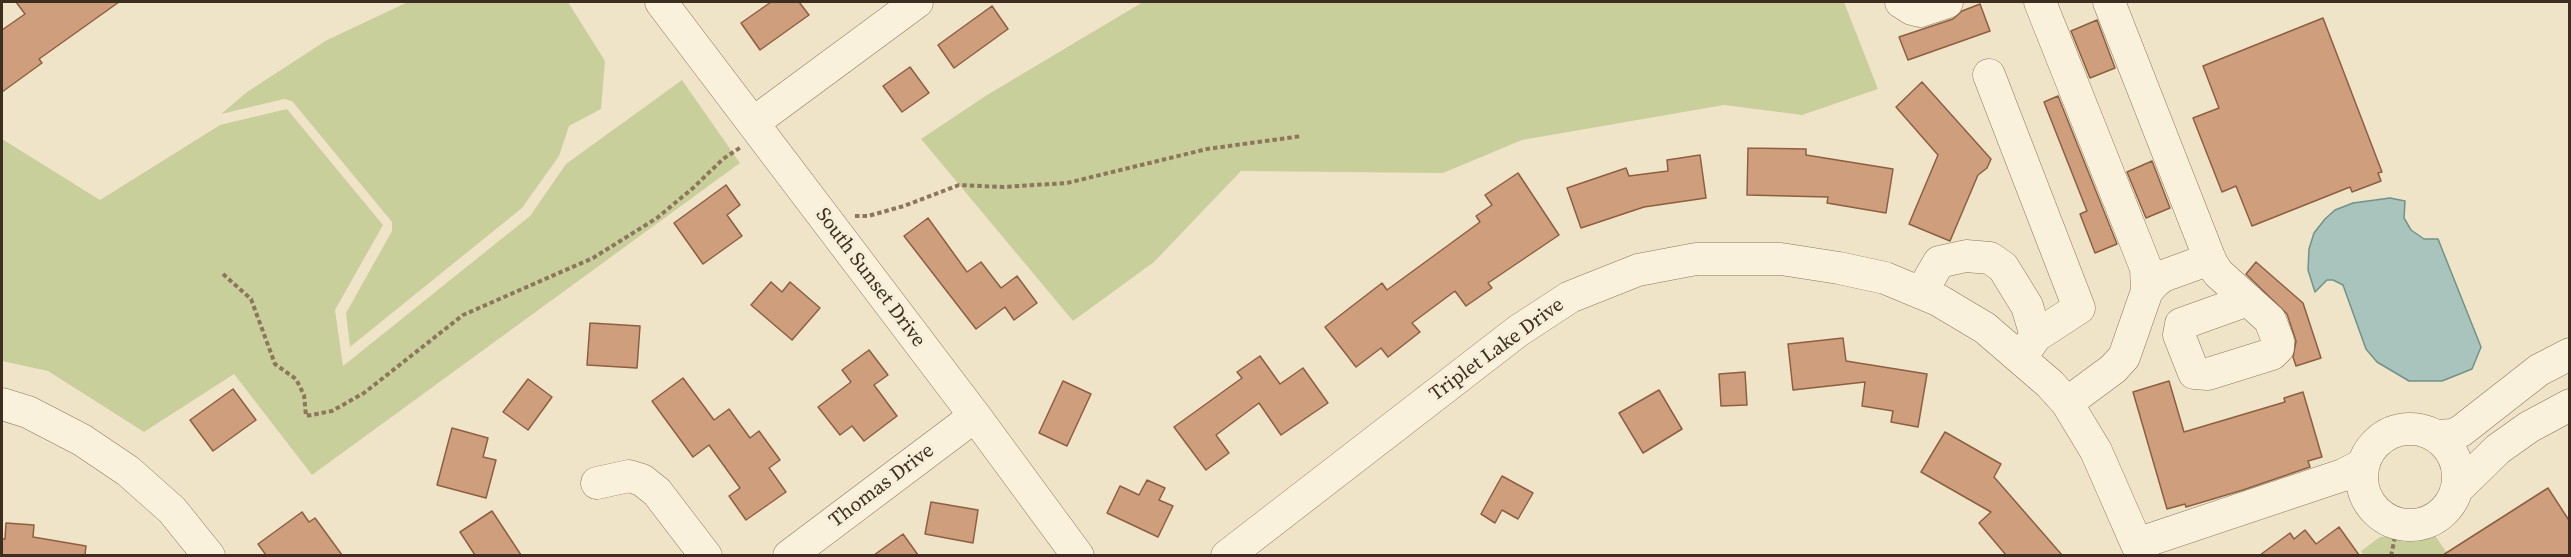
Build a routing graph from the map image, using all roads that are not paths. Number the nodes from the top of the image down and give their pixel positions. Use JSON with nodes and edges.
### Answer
{"nodes":[{"id":1,"x":661,"y":2,"type":"edge"},
{"id":2,"x":917,"y":2,"type":"edge"},
{"id":3,"x":1902,"y":2,"type":"edge"},
{"id":4,"x":1947,"y":2,"type":"edge"},
{"id":5,"x":2040,"y":2,"type":"edge"},
{"id":6,"x":2109,"y":2,"type":"edge"},
{"id":7,"x":1989,"y":75,"type":"dead end"},
{"id":8,"x":748,"y":134,"type":"junction"},
{"id":9,"x":2210,"y":259,"type":"junction"},
{"id":10,"x":2147,"y":291,"type":"junction"},
{"id":11,"x":1921,"y":293,"type":"junction"},
{"id":12,"x":2248,"y":300,"type":"dead end"},
{"id":13,"x":2028,"y":347,"type":"junction"},
{"id":14,"x":2570,"y":354,"type":"edge"},
{"id":15,"x":2067,"y":403,"type":"junction"},
{"id":16,"x":2,"y":404,"type":"edge"},
{"id":17,"x":2567,"y":412,"type":"edge"},
{"id":18,"x":975,"y":416,"type":"junction"},
{"id":19,"x":2436,"y":436,"type":"junction"},
{"id":20,"x":2365,"y":478,"type":"junction"},
{"id":21,"x":597,"y":483,"type":"dead end"},
{"id":22,"x":2456,"y":490,"type":"junction"},
{"id":23,"x":1244,"y":550,"type":"edge"},
{"id":24,"x":2146,"y":552,"type":"edge"},
{"id":25,"x":209,"y":555,"type":"edge"},
{"id":26,"x":706,"y":555,"type":"edge"},
{"id":27,"x":789,"y":555,"type":"edge"},
{"id":28,"x":1078,"y":555,"type":"edge"}],
"edges":[{"from":1,"to":8,"type":"street","name":"South Sunset Drive"},
{"from":2,"to":8,"type":"street"},
{"from":3,"to":4,"type":"street"},
{"from":5,"to":10,"type":"street"},
{"from":6,"to":9,"type":"street"},
{"from":7,"to":13,"type":"street"},
{"from":8,"to":18,"type":"street","name":"South Sunset Drive"},
{"from":9,"to":10,"type":"street"},
{"from":9,"to":12,"type":"street"},
{"from":10,"to":15,"type":"street"},
{"from":11,"to":13,"type":"street","name":"Triplet Lake Drive"},
{"from":11,"to":13,"type":"street"},
{"from":11,"to":23,"type":"street","name":"Triplet Lake Drive"},
{"from":13,"to":15,"type":"street","name":"Triplet Lake Drive"},
{"from":14,"to":19,"type":"street"},
{"from":15,"to":24,"type":"street","name":"Triplet Lake Drive"},
{"from":16,"to":25,"type":"street"},
{"from":17,"to":22,"type":"street"},
{"from":18,"to":27,"type":"street","name":"Thomas Drive"},
{"from":18,"to":28,"type":"street","name":"South Sunset Drive"},
{"from":19,"to":20,"type":"street"},
{"from":19,"to":22,"type":"street"},
{"from":20,"to":22,"type":"street"},
{"from":20,"to":24,"type":"street","name":"Triplet Lake Drive"},
{"from":21,"to":26,"type":"street"}]}
